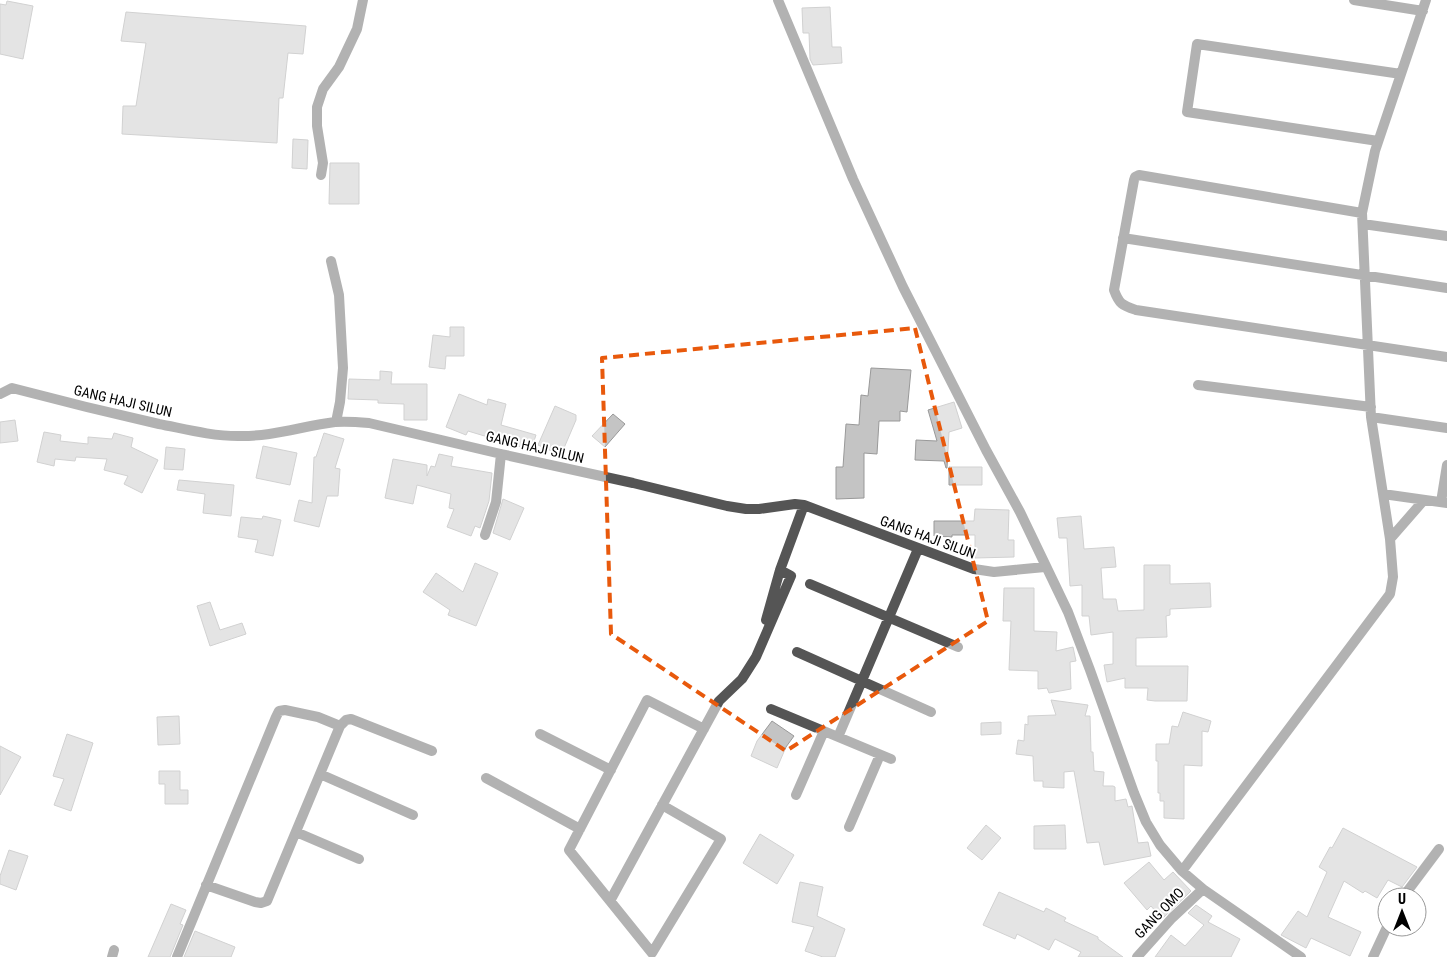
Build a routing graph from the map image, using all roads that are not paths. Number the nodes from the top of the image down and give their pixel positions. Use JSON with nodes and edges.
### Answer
{"nodes":[{"id":1,"x":363,"y":0,"type":"edge"},
{"id":2,"x":778,"y":0,"type":"edge"},
{"id":3,"x":1354,"y":0,"type":"edge"},
{"id":4,"x":1426,"y":0,"type":"edge"},
{"id":5,"x":1423,"y":11,"type":"junction"},
{"id":6,"x":1401,"y":74,"type":"junction"},
{"id":7,"x":1378,"y":141,"type":"junction"},
{"id":8,"x":321,"y":175,"type":"dead end"},
{"id":9,"x":1362,"y":218,"type":"junction"},
{"id":10,"x":1447,"y":236,"type":"edge"},
{"id":11,"x":1123,"y":238,"type":"junction"},
{"id":12,"x":332,"y":261,"type":"dead end"},
{"id":13,"x":1365,"y":275,"type":"junction"},
{"id":14,"x":1447,"y":288,"type":"edge"},
{"id":15,"x":1368,"y":345,"type":"junction"},
{"id":16,"x":1447,"y":357,"type":"edge"},
{"id":17,"x":1198,"y":385,"type":"dead end"},
{"id":18,"x":0,"y":394,"type":"edge"},
{"id":19,"x":1371,"y":412,"type":"junction"},
{"id":20,"x":336,"y":422,"type":"junction"},
{"id":21,"x":1447,"y":428,"type":"edge"},
{"id":22,"x":501,"y":454,"type":"junction"},
{"id":23,"x":1447,"y":465,"type":"edge"},
{"id":24,"x":1383,"y":494,"type":"junction"},
{"id":25,"x":1424,"y":500,"type":"junction"},
{"id":26,"x":1444,"y":502,"type":"edge"},
{"id":27,"x":804,"y":505,"type":"junction"},
{"id":28,"x":485,"y":535,"type":"dead end"},
{"id":29,"x":1390,"y":539,"type":"junction"},
{"id":30,"x":918,"y":549,"type":"junction"},
{"id":31,"x":1045,"y":568,"type":"junction"},
{"id":32,"x":810,"y":584,"type":"dead end"},
{"id":33,"x":888,"y":618,"type":"junction"},
{"id":34,"x":958,"y":647,"type":"dead end"},
{"id":35,"x":798,"y":652,"type":"dead end"},
{"id":36,"x":862,"y":680,"type":"junction"},
{"id":37,"x":772,"y":709,"type":"dead end"},
{"id":38,"x":931,"y":712,"type":"dead end"},
{"id":39,"x":340,"y":726,"type":"junction"},
{"id":40,"x":704,"y":729,"type":"junction"},
{"id":41,"x":824,"y":731,"type":"junction"},
{"id":42,"x":540,"y":734,"type":"dead end"},
{"id":43,"x":838,"y":737,"type":"junction"},
{"id":44,"x":432,"y":751,"type":"dead end"},
{"id":45,"x":880,"y":755,"type":"junction"},
{"id":46,"x":890,"y":760,"type":"dead end"},
{"id":47,"x":611,"y":770,"type":"junction"},
{"id":48,"x":320,"y":774,"type":"junction"},
{"id":49,"x":486,"y":778,"type":"dead end"},
{"id":50,"x":796,"y":795,"type":"dead end"},
{"id":51,"x":662,"y":805,"type":"junction"},
{"id":52,"x":413,"y":814,"type":"dead end"},
{"id":53,"x":849,"y":827,"type":"dead end"},
{"id":54,"x":580,"y":829,"type":"junction"},
{"id":55,"x":296,"y":832,"type":"junction"},
{"id":56,"x":1439,"y":849,"type":"dead end"},
{"id":57,"x":359,"y":859,"type":"dead end"},
{"id":58,"x":1182,"y":871,"type":"junction"},
{"id":59,"x":206,"y":885,"type":"junction"},
{"id":60,"x":1410,"y":887,"type":"edge"},
{"id":61,"x":1203,"y":889,"type":"junction"},
{"id":62,"x":610,"y":901,"type":"junction"},
{"id":63,"x":1382,"y":937,"type":"edge"},
{"id":64,"x":177,"y":957,"type":"edge"},
{"id":65,"x":1137,"y":957,"type":"edge"},
{"id":66,"x":1301,"y":957,"type":"edge"},
{"id":67,"x":1373,"y":957,"type":"edge"}],
"edges":[{"from":1,"to":8,"type":"street"},
{"from":2,"to":31,"type":"street"},
{"from":3,"to":5,"type":"street"},
{"from":4,"to":5,"type":"street"},
{"from":5,"to":6,"type":"street"},
{"from":6,"to":7,"type":"street"},
{"from":6,"to":7,"type":"street"},
{"from":7,"to":9,"type":"street"},
{"from":9,"to":10,"type":"street"},
{"from":9,"to":11,"type":"street"},
{"from":9,"to":13,"type":"street"},
{"from":11,"to":13,"type":"street"},
{"from":11,"to":15,"type":"street"},
{"from":12,"to":20,"type":"street"},
{"from":13,"to":14,"type":"street"},
{"from":13,"to":15,"type":"street"},
{"from":15,"to":16,"type":"street"},
{"from":15,"to":19,"type":"street"},
{"from":17,"to":19,"type":"street"},
{"from":18,"to":20,"type":"street","name":"GANG HAJI SILUN"},
{"from":19,"to":21,"type":"street"},
{"from":19,"to":24,"type":"street"},
{"from":20,"to":22,"type":"street","name":"GANG HAJI SILUN"},
{"from":22,"to":27,"type":"street","name":"GANG HAJI SILUN"},
{"from":22,"to":28,"type":"street"},
{"from":23,"to":26,"type":"street"},
{"from":24,"to":25,"type":"street"},
{"from":24,"to":29,"type":"street"},
{"from":25,"to":26,"type":"street"},
{"from":25,"to":29,"type":"street"},
{"from":27,"to":30,"type":"street","name":"GANG HAJI SILUN"},
{"from":27,"to":40,"type":"street"},
{"from":29,"to":58,"type":"street"},
{"from":30,"to":31,"type":"street","name":"GANG HAJI SILUN"},
{"from":30,"to":33,"type":"street"},
{"from":31,"to":58,"type":"street"},
{"from":32,"to":33,"type":"street"},
{"from":33,"to":34,"type":"street"},
{"from":33,"to":36,"type":"street"},
{"from":35,"to":36,"type":"street"},
{"from":36,"to":38,"type":"street"},
{"from":36,"to":43,"type":"street"},
{"from":37,"to":41,"type":"street"},
{"from":39,"to":44,"type":"street"},
{"from":39,"to":48,"type":"street"},
{"from":39,"to":59,"type":"street"},
{"from":40,"to":47,"type":"street"},
{"from":40,"to":51,"type":"street"},
{"from":41,"to":43,"type":"street"},
{"from":41,"to":50,"type":"street"},
{"from":42,"to":47,"type":"street"},
{"from":43,"to":45,"type":"street"},
{"from":45,"to":46,"type":"street"},
{"from":45,"to":53,"type":"street"},
{"from":47,"to":54,"type":"street"},
{"from":48,"to":52,"type":"street"},
{"from":48,"to":55,"type":"street"},
{"from":49,"to":54,"type":"street"},
{"from":51,"to":62,"type":"street"},
{"from":51,"to":62,"type":"street"},
{"from":54,"to":62,"type":"street"},
{"from":55,"to":57,"type":"street"},
{"from":55,"to":59,"type":"street"},
{"from":56,"to":60,"type":"street"},
{"from":58,"to":61,"type":"street"},
{"from":59,"to":64,"type":"street"},
{"from":61,"to":65,"type":"street","name":"GANG OMO"},
{"from":61,"to":66,"type":"street"},
{"from":63,"to":67,"type":"street"}]}
